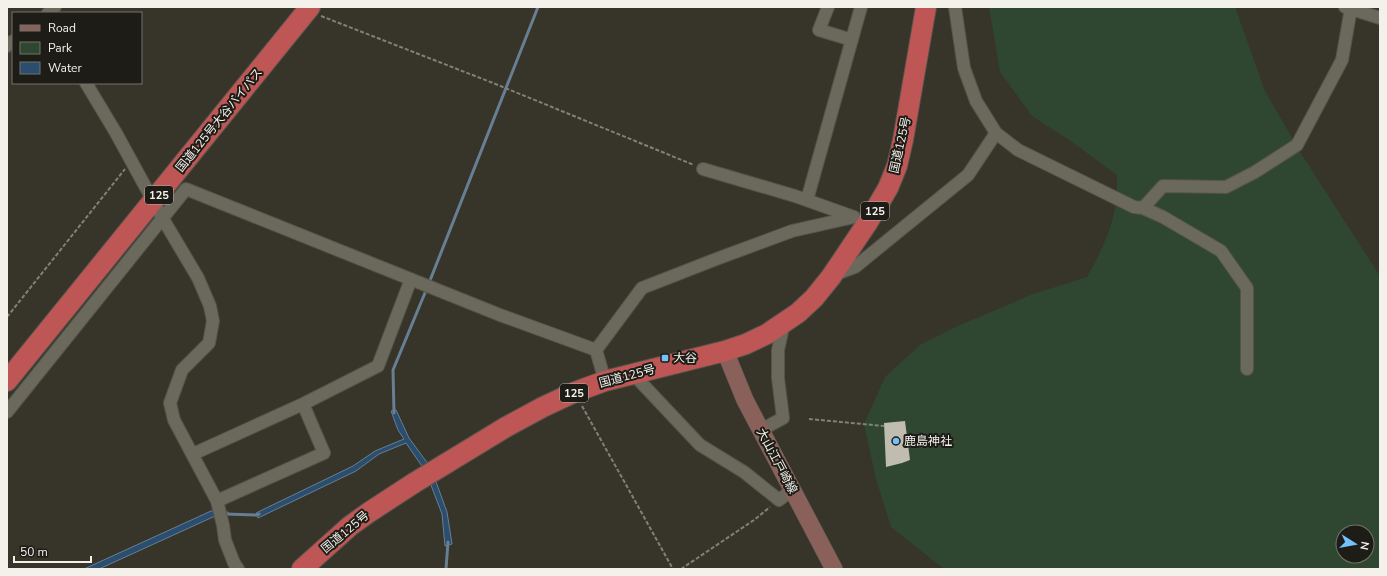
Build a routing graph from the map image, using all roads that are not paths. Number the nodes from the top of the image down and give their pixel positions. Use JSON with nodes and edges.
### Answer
{"nodes":[{"id":1,"x":828,"y":7,"type":"edge"},
{"id":2,"x":861,"y":7,"type":"edge"},
{"id":3,"x":926,"y":7,"type":"edge"},
{"id":4,"x":955,"y":7,"type":"edge"},
{"id":5,"x":1348,"y":8,"type":"edge"},
{"id":6,"x":309,"y":9,"type":"edge"},
{"id":7,"x":1380,"y":18,"type":"edge"},
{"id":8,"x":852,"y":40,"type":"junction"},
{"id":9,"x":87,"y":84,"type":"edge"},
{"id":10,"x":996,"y":132,"type":"junction"},
{"id":11,"x":703,"y":169,"type":"road end"},
{"id":12,"x":807,"y":200,"type":"junction"},
{"id":13,"x":153,"y":202,"type":"junction"},
{"id":14,"x":1143,"y":208,"type":"junction"},
{"id":15,"x":163,"y":219,"type":"junction"},
{"id":16,"x":861,"y":219,"type":"junction"},
{"id":17,"x":831,"y":277,"type":"junction"},
{"id":18,"x":414,"y":280,"type":"junction"},
{"id":19,"x":784,"y":323,"type":"junction"},
{"id":20,"x":596,"y":350,"type":"junction"},
{"id":21,"x":726,"y":351,"type":"junction"},
{"id":22,"x":1246,"y":369,"type":"dead end"},
{"id":23,"x":633,"y":374,"type":"junction"},
{"id":24,"x":7,"y":381,"type":"edge"},
{"id":25,"x":605,"y":381,"type":"junction"},
{"id":26,"x":302,"y":404,"type":"junction"},
{"id":27,"x":7,"y":412,"type":"edge"},
{"id":28,"x":761,"y":430,"type":"junction"},
{"id":29,"x":193,"y":454,"type":"junction"},
{"id":30,"x":785,"y":495,"type":"junction"},
{"id":31,"x":217,"y":501,"type":"junction"},
{"id":32,"x":238,"y":569,"type":"edge"},
{"id":33,"x":302,"y":569,"type":"edge"},
{"id":34,"x":834,"y":569,"type":"edge"}],
"edges":[{"from":1,"to":8,"type":"street"},
{"from":2,"to":8,"type":"street"},
{"from":3,"to":16,"type":"highway","name":"国道125号","number":"125"},
{"from":4,"to":10,"type":"street"},
{"from":5,"to":7,"type":"street"},
{"from":5,"to":14,"type":"street"},
{"from":6,"to":13,"type":"highway","name":"国道125号大谷バイパス","number":"125"},
{"from":8,"to":12,"type":"street"},
{"from":9,"to":13,"type":"street"},
{"from":10,"to":14,"type":"street"},
{"from":10,"to":17,"type":"street"},
{"from":11,"to":12,"type":"street"},
{"from":12,"to":16,"type":"street"},
{"from":13,"to":15,"type":"street"},
{"from":13,"to":24,"type":"highway","name":"国道125号大谷バイパス","number":"125"},
{"from":14,"to":22,"type":"street"},
{"from":15,"to":18,"type":"street"},
{"from":15,"to":27,"type":"street"},
{"from":15,"to":29,"type":"street"},
{"from":16,"to":17,"type":"highway","name":"国道125号","number":"125"},
{"from":16,"to":20,"type":"street"},
{"from":17,"to":19,"type":"highway","name":"国道125号","number":"125"},
{"from":18,"to":20,"type":"street"},
{"from":18,"to":26,"type":"street"},
{"from":19,"to":21,"type":"highway","name":"国道125号","number":"125"},
{"from":19,"to":28,"type":"street"},
{"from":20,"to":25,"type":"street"},
{"from":21,"to":23,"type":"highway","name":"国道125号","number":"125"},
{"from":21,"to":28,"type":"main road","name":"大山江戸崎線"},
{"from":23,"to":25,"type":"highway","name":"国道125号","number":"125"},
{"from":23,"to":30,"type":"street"},
{"from":25,"to":33,"type":"highway","name":"国道125号","number":"125"},
{"from":26,"to":29,"type":"street"},
{"from":26,"to":31,"type":"street"},
{"from":28,"to":30,"type":"main road","name":"大山江戸崎線"},
{"from":29,"to":31,"type":"street"},
{"from":30,"to":34,"type":"main road","name":"大山江戸崎線"},
{"from":31,"to":32,"type":"street"}]}
